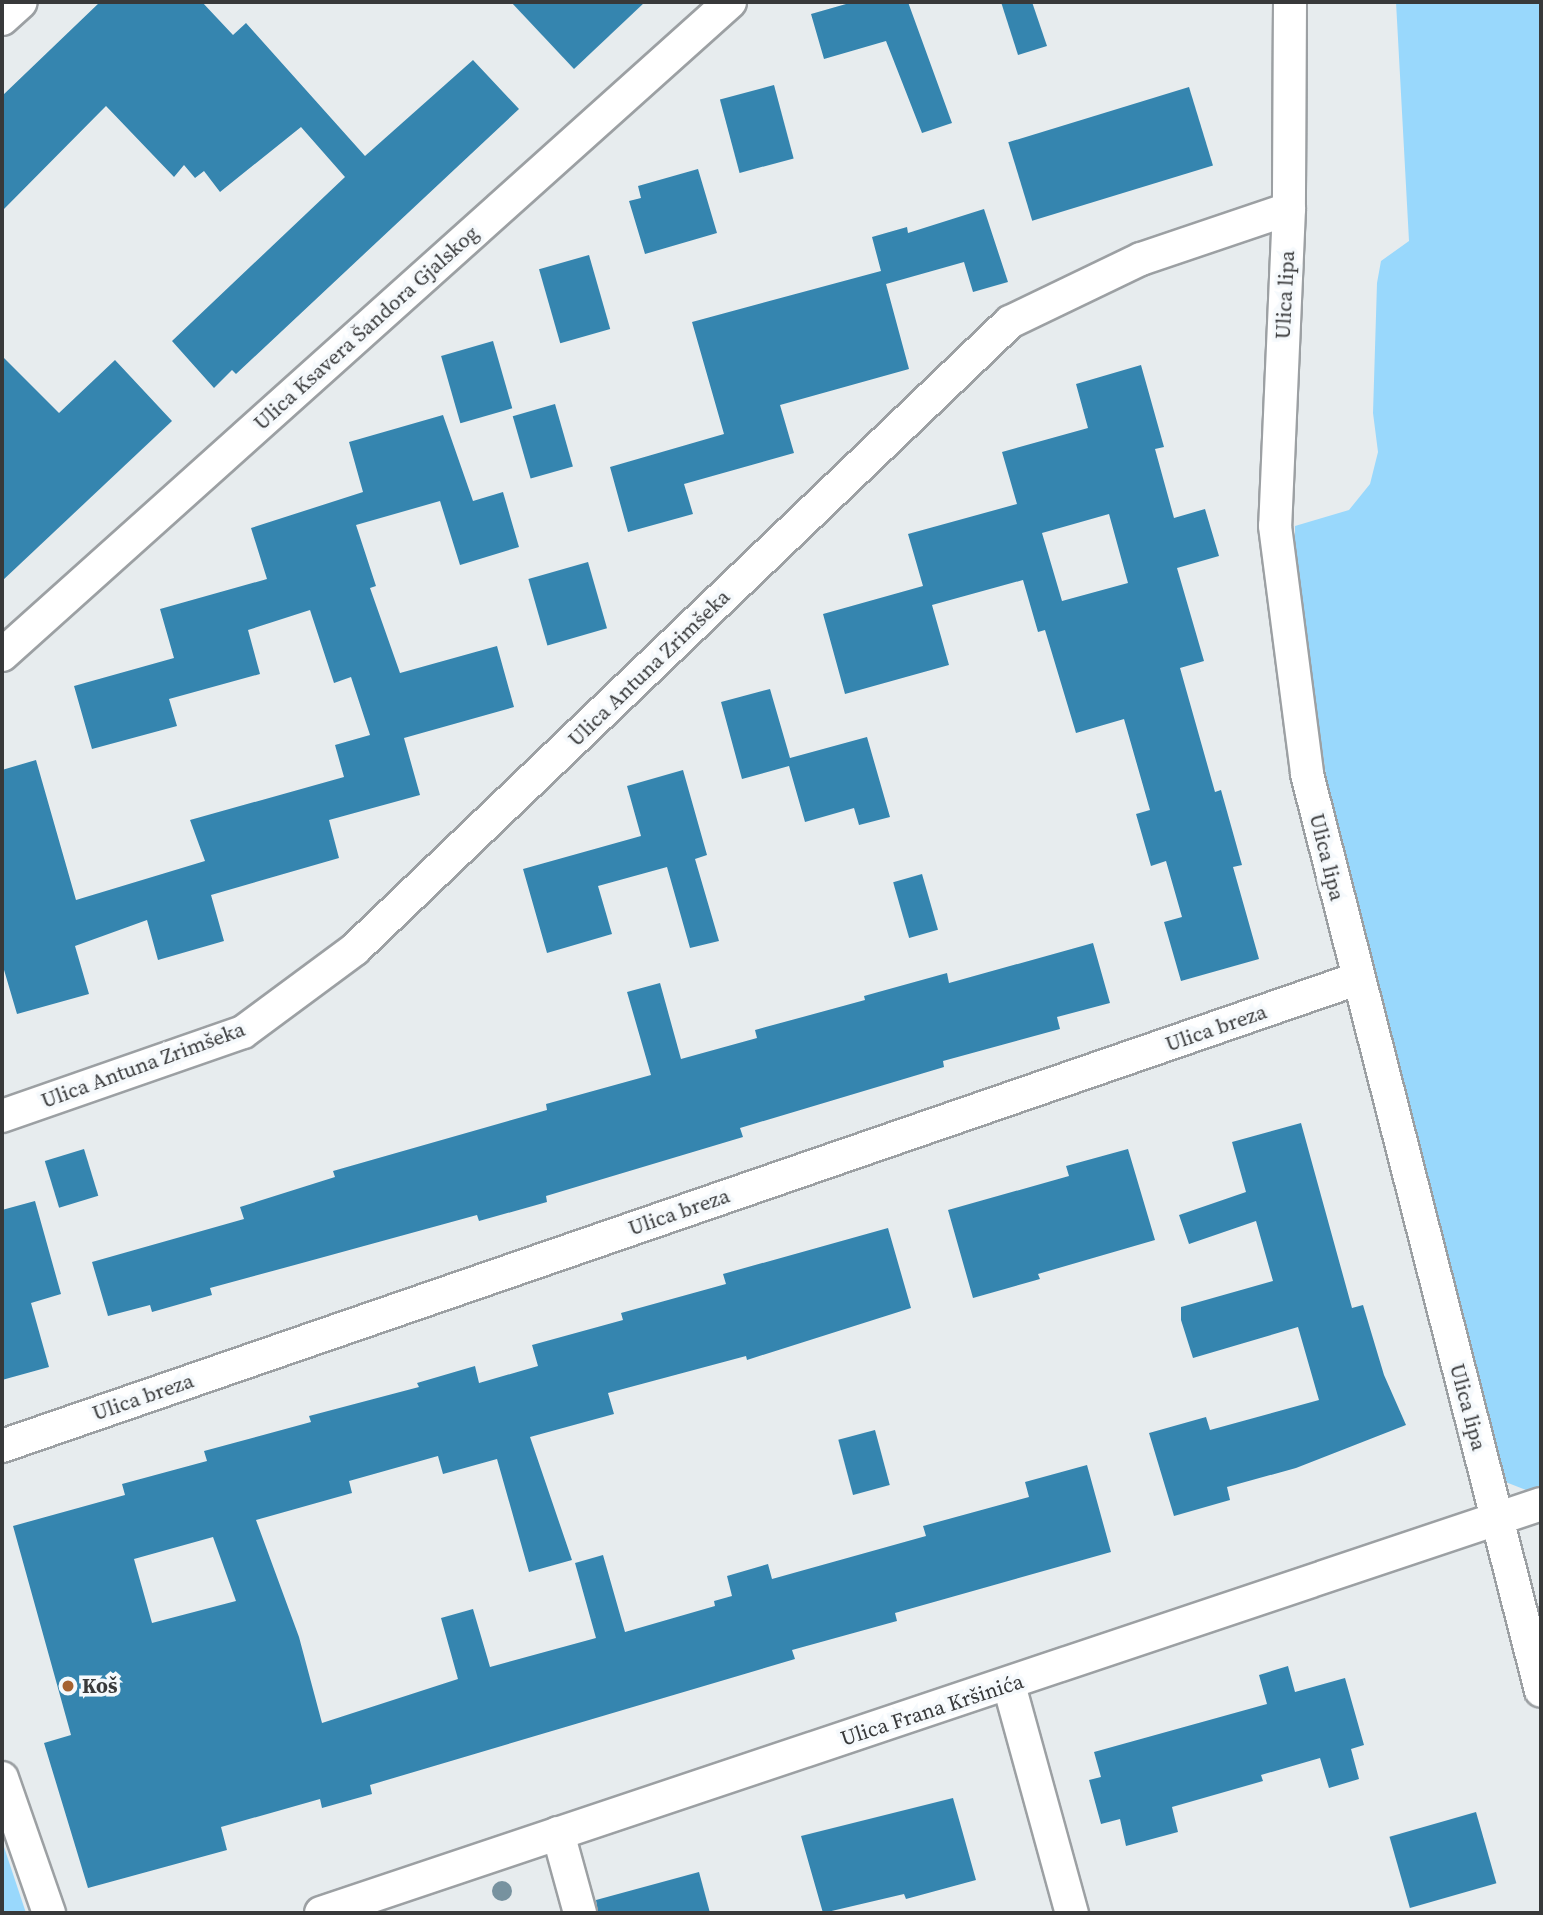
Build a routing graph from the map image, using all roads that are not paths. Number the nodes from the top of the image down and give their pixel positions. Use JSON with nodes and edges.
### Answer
{"nodes":[{"id":1,"x":21,"y":2,"type":"edge"},
{"id":2,"x":730,"y":2,"type":"edge"},
{"id":3,"x":1290,"y":2,"type":"edge"},
{"id":4,"x":2,"y":19,"type":"edge"},
{"id":5,"x":1289,"y":209,"type":"junction"},
{"id":6,"x":2,"y":655,"type":"edge"},
{"id":7,"x":1357,"y":979,"type":"junction"},
{"id":8,"x":2,"y":1116,"type":"edge"},
{"id":9,"x":2,"y":1446,"type":"edge"},
{"id":10,"x":1541,"y":1504,"type":"edge"},
{"id":11,"x":1498,"y":1521,"type":"junction"},
{"id":12,"x":1009,"y":1685,"type":"junction"},
{"id":13,"x":1541,"y":1690,"type":"edge"},
{"id":14,"x":2,"y":1778,"type":"edge"},
{"id":15,"x":558,"y":1833,"type":"junction"},
{"id":16,"x":49,"y":1913,"type":"edge"},
{"id":17,"x":321,"y":1913,"type":"edge"},
{"id":18,"x":580,"y":1913,"type":"edge"},
{"id":19,"x":1072,"y":1913,"type":"edge"}],
"edges":[{"from":1,"to":4,"type":"street"},
{"from":2,"to":6,"type":"street","name":"Ulica Ksavera Šandora Gjalskog"},
{"from":3,"to":5,"type":"street","name":"Ulica lipa"},
{"from":5,"to":7,"type":"street","name":"Ulica lipa"},
{"from":5,"to":8,"type":"street","name":"Ulica Antuna Zrimšeka"},
{"from":7,"to":9,"type":"street","name":"Ulica breza"},
{"from":7,"to":11,"type":"street","name":"Ulica lipa"},
{"from":10,"to":11,"type":"street","name":"Ulica Frana Kršinića"},
{"from":11,"to":12,"type":"street","name":"Ulica Frana Kršinića"},
{"from":11,"to":13,"type":"street","name":"Ulica lipa"},
{"from":12,"to":15,"type":"street","name":"Ulica Frana Kršinića"},
{"from":12,"to":19,"type":"street"},
{"from":14,"to":16,"type":"street"},
{"from":15,"to":17,"type":"street","name":"Ulica Frana Kršinića"},
{"from":15,"to":18,"type":"street"}]}
